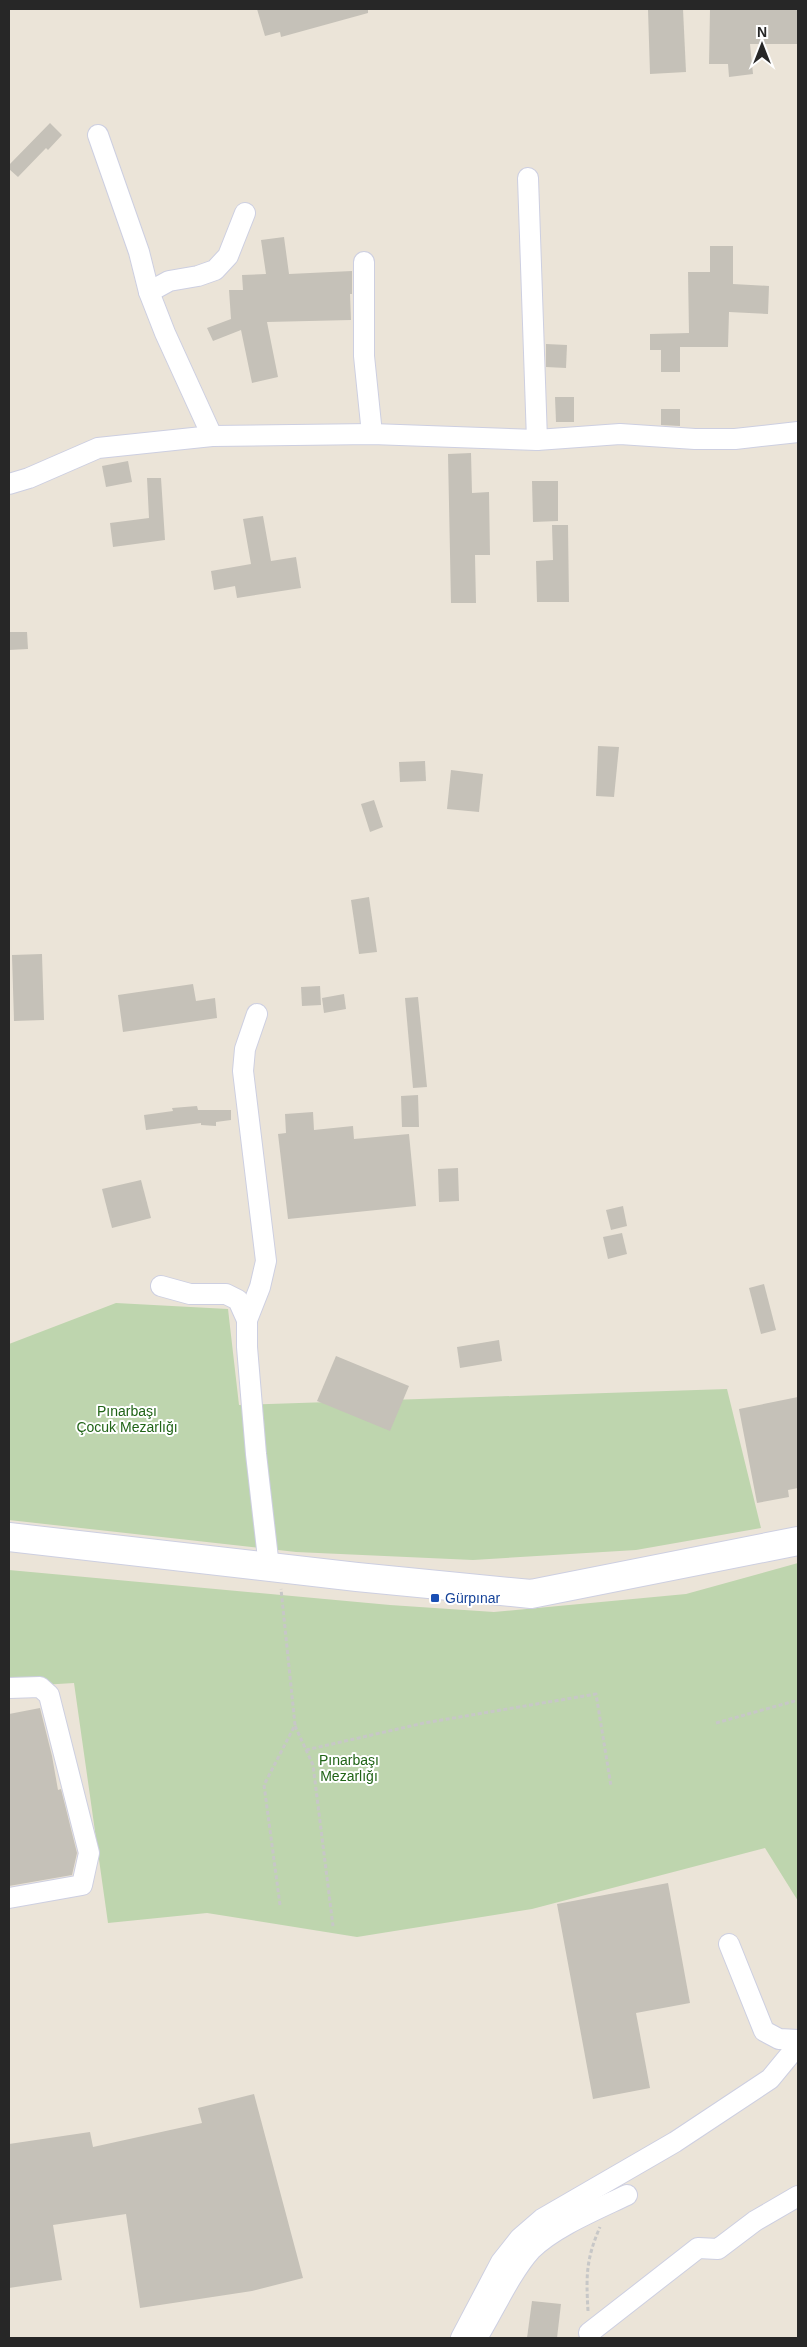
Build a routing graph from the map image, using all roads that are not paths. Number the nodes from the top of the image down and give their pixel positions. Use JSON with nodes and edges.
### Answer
{"nodes":[{"id":1,"x":98,"y":135,"type":"dead end"},
{"id":2,"x":528,"y":178,"type":"dead end"},
{"id":3,"x":246,"y":213,"type":"dead end"},
{"id":4,"x":364,"y":262,"type":"dead end"},
{"id":5,"x":149,"y":292,"type":"junction"},
{"id":6,"x":798,"y":432,"type":"edge"},
{"id":7,"x":372,"y":434,"type":"junction"},
{"id":8,"x":212,"y":436,"type":"junction"},
{"id":9,"x":537,"y":440,"type":"junction"},
{"id":10,"x":9,"y":484,"type":"edge"},
{"id":11,"x":257,"y":1014,"type":"dead end"},
{"id":12,"x":161,"y":1286,"type":"dead end"},
{"id":13,"x":247,"y":1320,"type":"junction"},
{"id":14,"x":9,"y":1538,"type":"edge"},
{"id":15,"x":798,"y":1541,"type":"edge"},
{"id":16,"x":274,"y":1568,"type":"junction"},
{"id":17,"x":9,"y":1688,"type":"edge"},
{"id":18,"x":9,"y":1898,"type":"edge"},
{"id":19,"x":729,"y":1944,"type":"dead end"},
{"id":20,"x":798,"y":2040,"type":"edge"},
{"id":21,"x":798,"y":2045,"type":"edge"},
{"id":22,"x":627,"y":2195,"type":"dead end"},
{"id":23,"x":798,"y":2196,"type":"edge"},
{"id":24,"x":589,"y":2333,"type":"road end"},
{"id":25,"x":461,"y":2338,"type":"edge"},
{"id":26,"x":477,"y":2338,"type":"edge"}],
"edges":[{"from":1,"to":5,"type":"street"},
{"from":2,"to":9,"type":"street"},
{"from":3,"to":5,"type":"street"},
{"from":4,"to":7,"type":"street"},
{"from":5,"to":8,"type":"street"},
{"from":6,"to":9,"type":"street"},
{"from":7,"to":8,"type":"street"},
{"from":7,"to":9,"type":"street"},
{"from":8,"to":10,"type":"street"},
{"from":11,"to":13,"type":"street"},
{"from":12,"to":13,"type":"street"},
{"from":13,"to":16,"type":"street"},
{"from":14,"to":16,"type":"main road"},
{"from":15,"to":16,"type":"main road"},
{"from":17,"to":18,"type":"street"},
{"from":19,"to":20,"type":"street"},
{"from":21,"to":25,"type":"street"},
{"from":22,"to":26,"type":"street"},
{"from":23,"to":24,"type":"street"}]}
